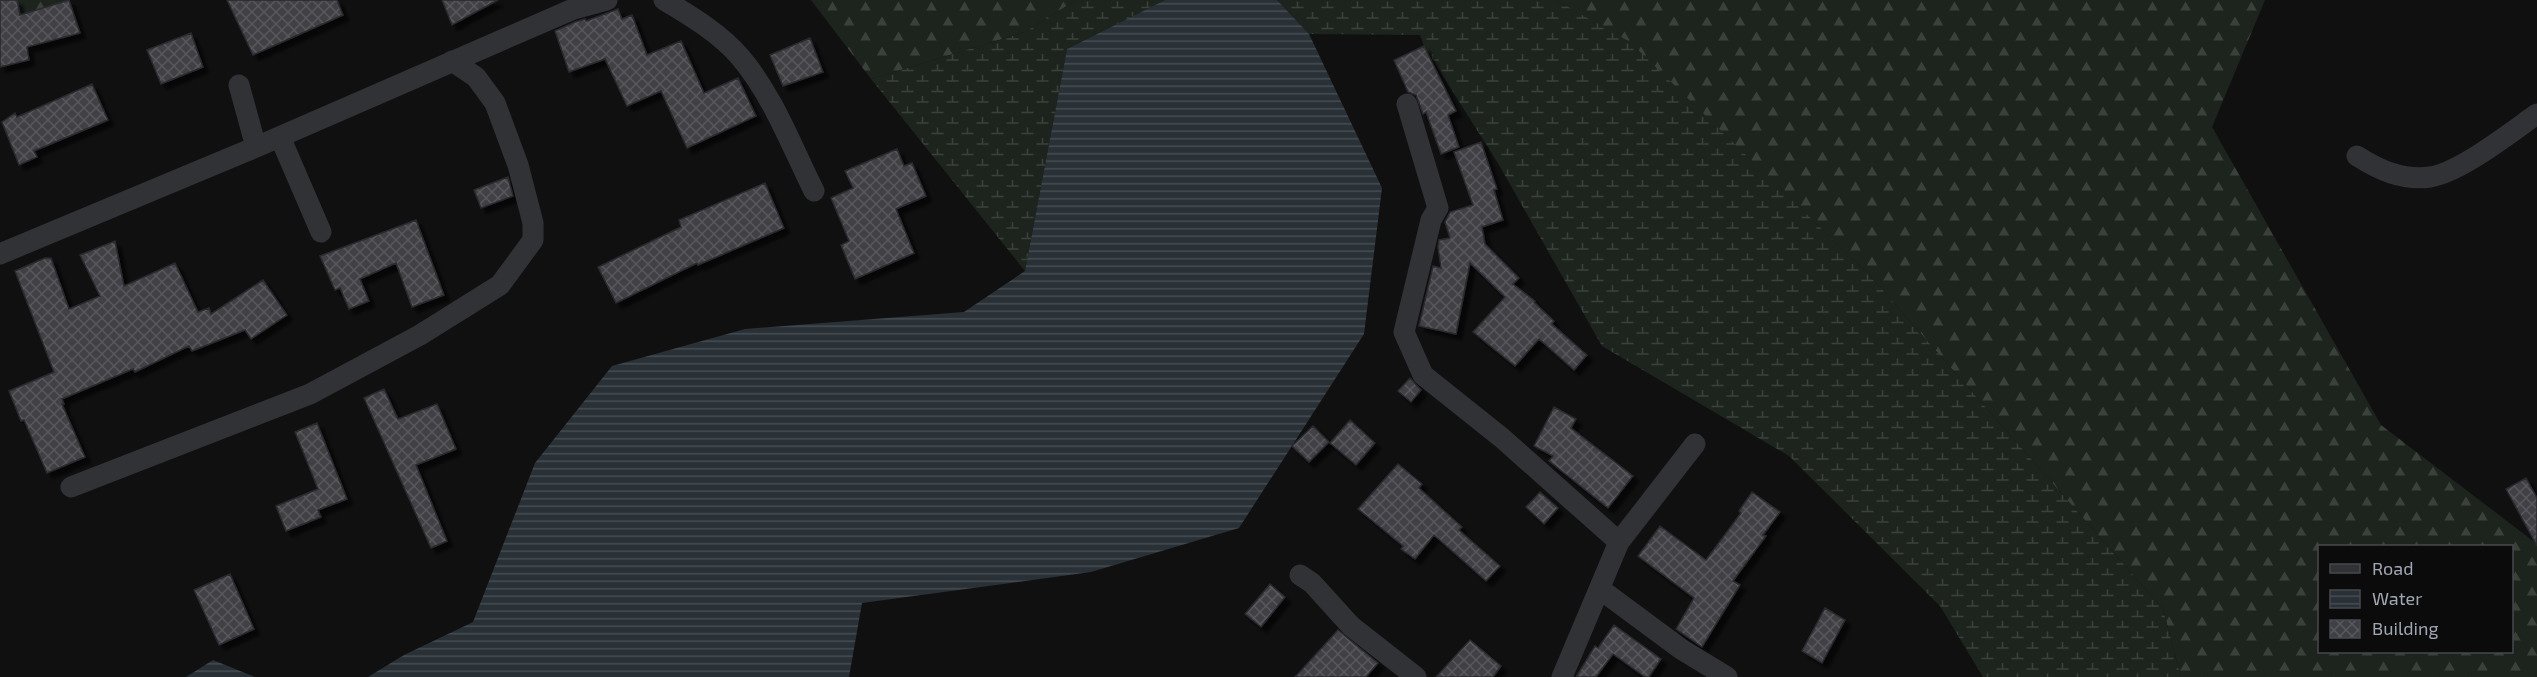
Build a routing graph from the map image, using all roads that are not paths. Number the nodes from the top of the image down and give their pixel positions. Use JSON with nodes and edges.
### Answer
{"nodes":[{"id":1,"x":607,"y":0,"type":"edge"},
{"id":2,"x":664,"y":0,"type":"edge"},
{"id":3,"x":452,"y":61,"type":"junction"},
{"id":4,"x":239,"y":85,"type":"dead end"},
{"id":5,"x":1407,"y":104,"type":"dead end"},
{"id":6,"x":2537,"y":114,"type":"edge"},
{"id":7,"x":280,"y":137,"type":"junction"},
{"id":8,"x":256,"y":147,"type":"junction"},
{"id":9,"x":2357,"y":156,"type":"dead end"},
{"id":10,"x":814,"y":191,"type":"dead end"},
{"id":11,"x":321,"y":232,"type":"dead end"},
{"id":12,"x":0,"y":254,"type":"edge"},
{"id":13,"x":1695,"y":444,"type":"dead end"},
{"id":14,"x":71,"y":487,"type":"dead end"},
{"id":15,"x":1619,"y":542,"type":"junction"},
{"id":16,"x":1300,"y":575,"type":"dead end"},
{"id":17,"x":1600,"y":589,"type":"junction"},
{"id":18,"x":1416,"y":677,"type":"edge"},
{"id":19,"x":1562,"y":677,"type":"edge"},
{"id":20,"x":1727,"y":677,"type":"edge"}],
"edges":[{"from":1,"to":3,"type":"street"},
{"from":2,"to":10,"type":"street"},
{"from":3,"to":7,"type":"street"},
{"from":3,"to":14,"type":"street"},
{"from":4,"to":8,"type":"street"},
{"from":5,"to":15,"type":"street"},
{"from":6,"to":9,"type":"street"},
{"from":7,"to":8,"type":"street"},
{"from":7,"to":11,"type":"street"},
{"from":8,"to":12,"type":"street"},
{"from":13,"to":15,"type":"street"},
{"from":15,"to":17,"type":"street"},
{"from":16,"to":18,"type":"street"},
{"from":17,"to":19,"type":"street"},
{"from":17,"to":20,"type":"street"}]}
